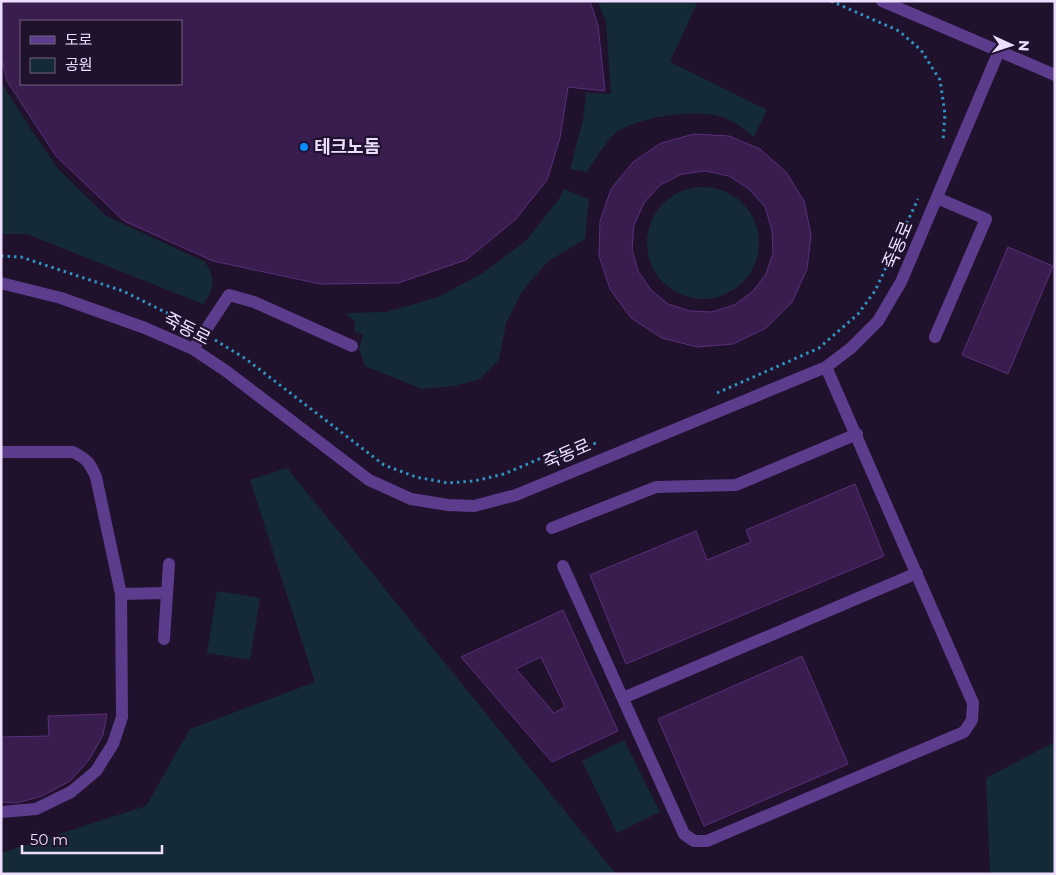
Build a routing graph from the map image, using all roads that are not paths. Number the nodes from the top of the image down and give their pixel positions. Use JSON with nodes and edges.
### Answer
{"nodes":[{"id":1,"x":882,"y":1,"type":"edge"},
{"id":2,"x":999,"y":51,"type":"junction"},
{"id":3,"x":1055,"y":75,"type":"edge"},
{"id":4,"x":936,"y":198,"type":"junction"},
{"id":5,"x":1,"y":284,"type":"edge"},
{"id":6,"x":935,"y":337,"type":"dead end"},
{"id":7,"x":352,"y":346,"type":"dead end"},
{"id":8,"x":193,"y":350,"type":"junction"},
{"id":9,"x":826,"y":366,"type":"junction"},
{"id":10,"x":857,"y":434,"type":"junction"},
{"id":11,"x":1,"y":452,"type":"edge"},
{"id":12,"x":552,"y":528,"type":"dead end"},
{"id":13,"x":169,"y":564,"type":"dead end"},
{"id":14,"x":563,"y":566,"type":"dead end"},
{"id":15,"x":916,"y":573,"type":"junction"},
{"id":16,"x":167,"y":592,"type":"junction"},
{"id":17,"x":121,"y":594,"type":"junction"},
{"id":18,"x":164,"y":639,"type":"dead end"},
{"id":19,"x":623,"y":698,"type":"junction"},
{"id":20,"x":1,"y":812,"type":"edge"}],
"edges":[{"from":1,"to":2,"type":"street"},
{"from":2,"to":3,"type":"street"},
{"from":2,"to":4,"type":"street","name":"죽동로"},
{"from":4,"to":6,"type":"street"},
{"from":4,"to":9,"type":"street","name":"죽동로"},
{"from":5,"to":8,"type":"street","name":"죽동로"},
{"from":7,"to":8,"type":"street"},
{"from":8,"to":9,"type":"street","name":"죽동로"},
{"from":9,"to":10,"type":"street"},
{"from":10,"to":12,"type":"street"},
{"from":10,"to":15,"type":"street"},
{"from":11,"to":17,"type":"street"},
{"from":13,"to":16,"type":"street"},
{"from":14,"to":19,"type":"street"},
{"from":15,"to":19,"type":"street"},
{"from":15,"to":19,"type":"street"},
{"from":16,"to":17,"type":"street"},
{"from":16,"to":18,"type":"street"},
{"from":17,"to":20,"type":"street"}]}
